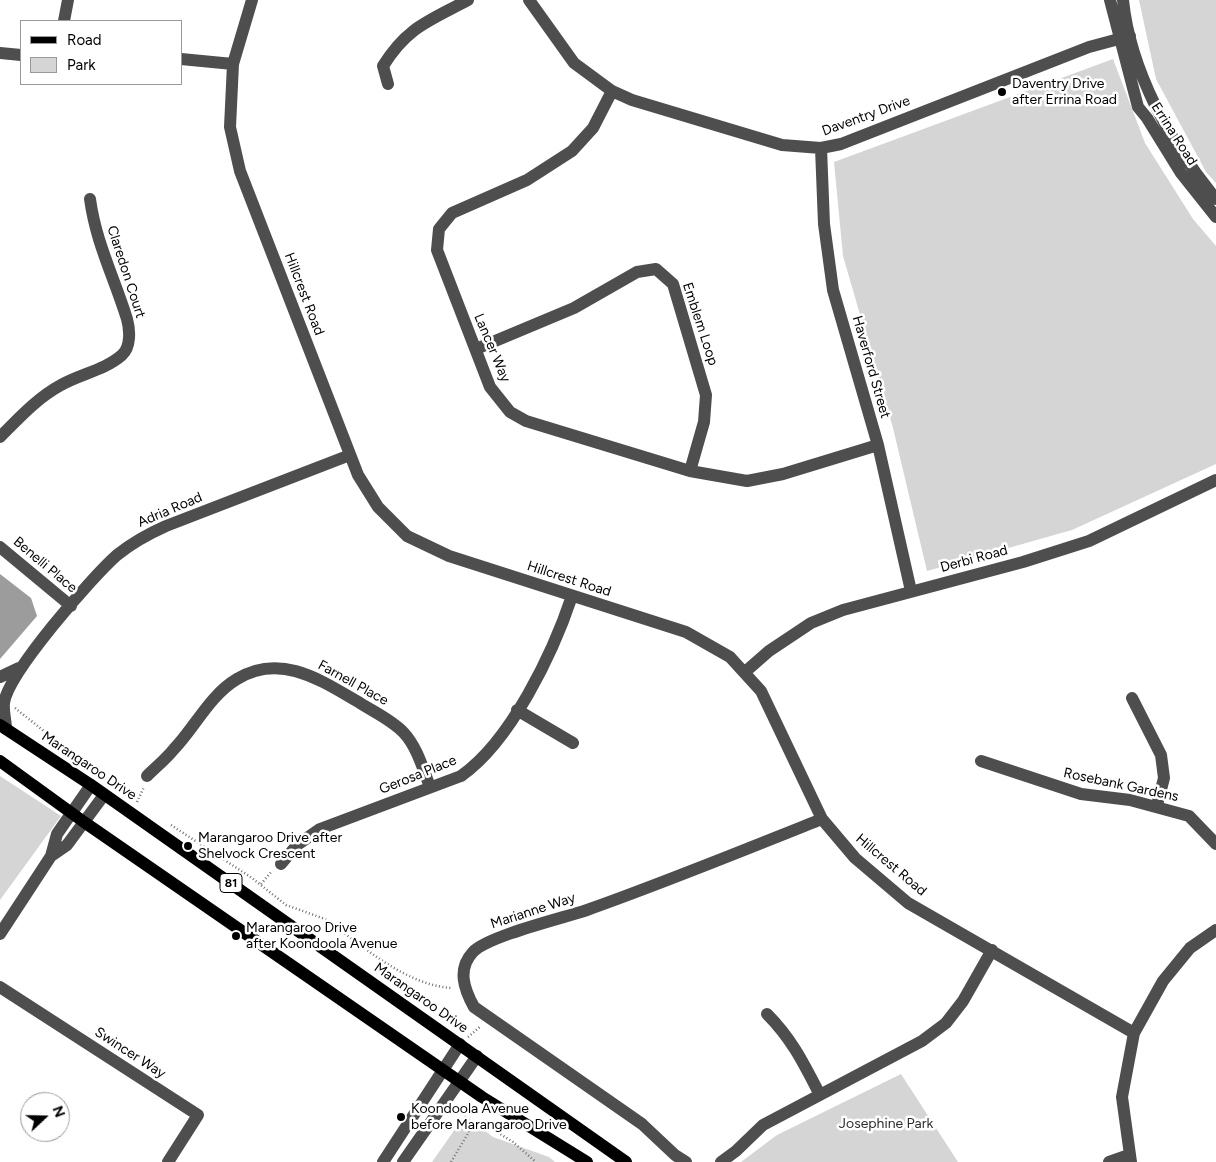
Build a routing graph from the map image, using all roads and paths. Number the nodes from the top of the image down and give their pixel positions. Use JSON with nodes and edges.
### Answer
{"nodes":[{"id":1,"x":68,"y":0,"type":"edge"},
{"id":2,"x":252,"y":0,"type":"edge"},
{"id":3,"x":468,"y":0,"type":"edge"},
{"id":4,"x":529,"y":0,"type":"edge"},
{"id":5,"x":1110,"y":0,"type":"edge"},
{"id":6,"x":1123,"y":0,"type":"edge"},
{"id":7,"x":64,"y":20,"type":"edge"},
{"id":8,"x":1125,"y":37,"type":"junction"},
{"id":9,"x":0,"y":53,"type":"edge"},
{"id":10,"x":20,"y":55,"type":"edge"},
{"id":11,"x":182,"y":59,"type":"edge"},
{"id":12,"x":233,"y":64,"type":"junction"},
{"id":13,"x":388,"y":84,"type":"dead end"},
{"id":14,"x":612,"y":91,"type":"junction"},
{"id":15,"x":821,"y":148,"type":"junction"},
{"id":16,"x":90,"y":199,"type":"dead end"},
{"id":17,"x":1216,"y":199,"type":"edge"},
{"id":18,"x":1216,"y":217,"type":"edge"},
{"id":19,"x":476,"y":349,"type":"junction"},
{"id":20,"x":0,"y":437,"type":"edge"},
{"id":21,"x":878,"y":445,"type":"junction"},
{"id":22,"x":350,"y":455,"type":"junction"},
{"id":23,"x":690,"y":471,"type":"junction"},
{"id":24,"x":1216,"y":480,"type":"edge"},
{"id":25,"x":0,"y":547,"type":"edge"},
{"id":26,"x":911,"y":591,"type":"junction"},
{"id":27,"x":572,"y":596,"type":"junction"},
{"id":28,"x":71,"y":606,"type":"junction"},
{"id":29,"x":19,"y":668,"type":"junction"},
{"id":30,"x":746,"y":672,"type":"junction"},
{"id":31,"x":0,"y":677,"type":"edge"},
{"id":32,"x":1132,"y":698,"type":"dead end"},
{"id":33,"x":5,"y":700,"type":"junction"},
{"id":34,"x":517,"y":710,"type":"junction"},
{"id":35,"x":3,"y":727,"type":"edge"},
{"id":36,"x":573,"y":743,"type":"dead end"},
{"id":37,"x":0,"y":761,"type":"edge"},
{"id":38,"x":981,"y":761,"type":"dead end"},
{"id":39,"x":94,"y":772,"type":"dead end"},
{"id":40,"x":147,"y":776,"type":"joint"},
{"id":41,"x":91,"y":785,"type":"junction"},
{"id":42,"x":430,"y":787,"type":"junction"},
{"id":43,"x":104,"y":795,"type":"junction"},
{"id":44,"x":129,"y":798,"type":"dead end"},
{"id":45,"x":137,"y":802,"type":"junction"},
{"id":46,"x":1157,"y":806,"type":"junction"},
{"id":47,"x":145,"y":808,"type":"dead end"},
{"id":48,"x":70,"y":813,"type":"junction"},
{"id":49,"x":822,"y":820,"type":"junction"},
{"id":50,"x":84,"y":822,"type":"junction"},
{"id":51,"x":169,"y":823,"type":"dead end"},
{"id":52,"x":1216,"y":844,"type":"edge"},
{"id":53,"x":52,"y":856,"type":"junction"},
{"id":54,"x":281,"y":864,"type":"joint"},
{"id":55,"x":261,"y":884,"type":"junction"},
{"id":56,"x":1216,"y":930,"type":"edge"},
{"id":57,"x":0,"y":934,"type":"edge"},
{"id":58,"x":992,"y":950,"type":"junction"},
{"id":59,"x":0,"y":987,"type":"edge"},
{"id":60,"x":465,"y":991,"type":"junction"},
{"id":61,"x":767,"y":1014,"type":"dead end"},
{"id":62,"x":489,"y":1018,"type":"junction"},
{"id":63,"x":1134,"y":1033,"type":"junction"},
{"id":64,"x":460,"y":1044,"type":"junction"},
{"id":65,"x":477,"y":1056,"type":"junction"},
{"id":66,"x":443,"y":1069,"type":"junction"},
{"id":67,"x":460,"y":1081,"type":"junction"},
{"id":68,"x":820,"y":1095,"type":"junction"},
{"id":69,"x":446,"y":1101,"type":"junction"},
{"id":70,"x":489,"y":1115,"type":"dead end"},
{"id":71,"x":1130,"y":1159,"type":"edge"},
{"id":72,"x":168,"y":1162,"type":"edge"},
{"id":73,"x":383,"y":1162,"type":"edge"},
{"id":74,"x":403,"y":1162,"type":"edge"},
{"id":75,"x":451,"y":1162,"type":"edge"},
{"id":76,"x":536,"y":1162,"type":"edge"},
{"id":77,"x":587,"y":1162,"type":"edge"},
{"id":78,"x":626,"y":1162,"type":"edge"},
{"id":79,"x":686,"y":1162,"type":"edge"},
{"id":80,"x":720,"y":1162,"type":"edge"},
{"id":81,"x":1109,"y":1162,"type":"edge"}],
"edges":[{"from":1,"to":7,"type":"street"},
{"from":2,"to":12,"type":"street","name":"Hillcrest Road"},
{"from":3,"to":13,"type":"street"},
{"from":4,"to":14,"type":"street","name":"Daventry Drive"},
{"from":5,"to":8,"type":"street","name":"Errina Road"},
{"from":6,"to":8,"type":"street","name":"Errina Road"},
{"from":8,"to":15,"type":"street","name":"Daventry Drive"},
{"from":8,"to":17,"type":"street","name":"Errina Road"},
{"from":8,"to":18,"type":"street","name":"Errina Road"},
{"from":9,"to":10,"type":"street"},
{"from":11,"to":12,"type":"street"},
{"from":12,"to":22,"type":"street","name":"Hillcrest Road"},
{"from":14,"to":15,"type":"street","name":"Daventry Drive"},
{"from":14,"to":19,"type":"street","name":"Lancer Way"},
{"from":15,"to":21,"type":"street","name":"Haverford Street"},
{"from":16,"to":20,"type":"street","name":"Claredon Court"},
{"from":19,"to":23,"type":"street","name":"Lancer Way"},
{"from":19,"to":23,"type":"street","name":"Emblem Loop"},
{"from":21,"to":23,"type":"street","name":"Lancer Way"},
{"from":21,"to":26,"type":"street","name":"Haverford Street"},
{"from":22,"to":27,"type":"street","name":"Hillcrest Road"},
{"from":22,"to":28,"type":"street","name":"Adria Road"},
{"from":24,"to":26,"type":"street","name":"Derbi Road"},
{"from":25,"to":28,"type":"street","name":"Benelli Place"},
{"from":26,"to":30,"type":"street","name":"Derbi Road"},
{"from":27,"to":30,"type":"street","name":"Hillcrest Road"},
{"from":27,"to":34,"type":"street","name":"Gerosa Place"},
{"from":28,"to":29,"type":"street","name":"Adria Road"},
{"from":29,"to":31,"type":"street","name":"Adria Road"},
{"from":29,"to":33,"type":"street","name":"Adria Road"},
{"from":30,"to":49,"type":"street","name":"Hillcrest Road"},
{"from":32,"to":46,"type":"street"},
{"from":33,"to":35,"type":"street","name":"Adria Road"},
{"from":33,"to":39,"type":"path"},
{"from":34,"to":36,"type":"street"},
{"from":34,"to":42,"type":"street","name":"Gerosa Place"},
{"from":35,"to":41,"type":"main road","name":"Marangaroo Drive","number":"81"},
{"from":37,"to":48,"type":"main road","number":"81"},
{"from":38,"to":46,"type":"street","name":"Rosebank Gardens"},
{"from":40,"to":42,"type":"street","name":"Farnell Place"},
{"from":40,"to":45,"type":"path"},
{"from":41,"to":43,"type":"main road","name":"Marangaroo Drive","number":"81"},
{"from":41,"to":48,"type":"street"},
{"from":42,"to":54,"type":"street","name":"Gerosa Place"},
{"from":43,"to":50,"type":"street"},
{"from":43,"to":64,"type":"main road","name":"Marangaroo Drive","number":"81"},
{"from":44,"to":45,"type":"path"},
{"from":45,"to":47,"type":"path"},
{"from":46,"to":52,"type":"street","name":"Rosebank Gardens"},
{"from":48,"to":50,"type":"main road","number":"81"},
{"from":48,"to":53,"type":"street"},
{"from":49,"to":58,"type":"street","name":"Hillcrest Road"},
{"from":49,"to":60,"type":"street","name":"Marianne Way"},
{"from":50,"to":53,"type":"street"},
{"from":50,"to":66,"type":"main road","number":"81"},
{"from":51,"to":55,"type":"path"},
{"from":53,"to":57,"type":"street"},
{"from":54,"to":55,"type":"path"},
{"from":55,"to":60,"type":"path"},
{"from":56,"to":63,"type":"street"},
{"from":58,"to":63,"type":"street","name":"Hillcrest Road"},
{"from":58,"to":68,"type":"street"},
{"from":59,"to":72,"type":"street","name":"Swincer Way"},
{"from":60,"to":62,"type":"street"},
{"from":61,"to":68,"type":"street"},
{"from":62,"to":64,"type":"path"},
{"from":62,"to":79,"type":"street"},
{"from":63,"to":71,"type":"street"},
{"from":64,"to":65,"type":"main road","name":"Marangaroo Drive","number":"81"},
{"from":64,"to":66,"type":"street"},
{"from":65,"to":67,"type":"street"},
{"from":65,"to":78,"type":"main road","name":"Marangaroo Drive","number":"81"},
{"from":66,"to":67,"type":"main road","number":"81"},
{"from":66,"to":73,"type":"street"},
{"from":67,"to":69,"type":"street"},
{"from":67,"to":77,"type":"main road","number":"81"},
{"from":68,"to":80,"type":"street"},
{"from":69,"to":70,"type":"path"},
{"from":69,"to":74,"type":"street"},
{"from":71,"to":81,"type":"street"},
{"from":75,"to":76,"type":"path"}]}
